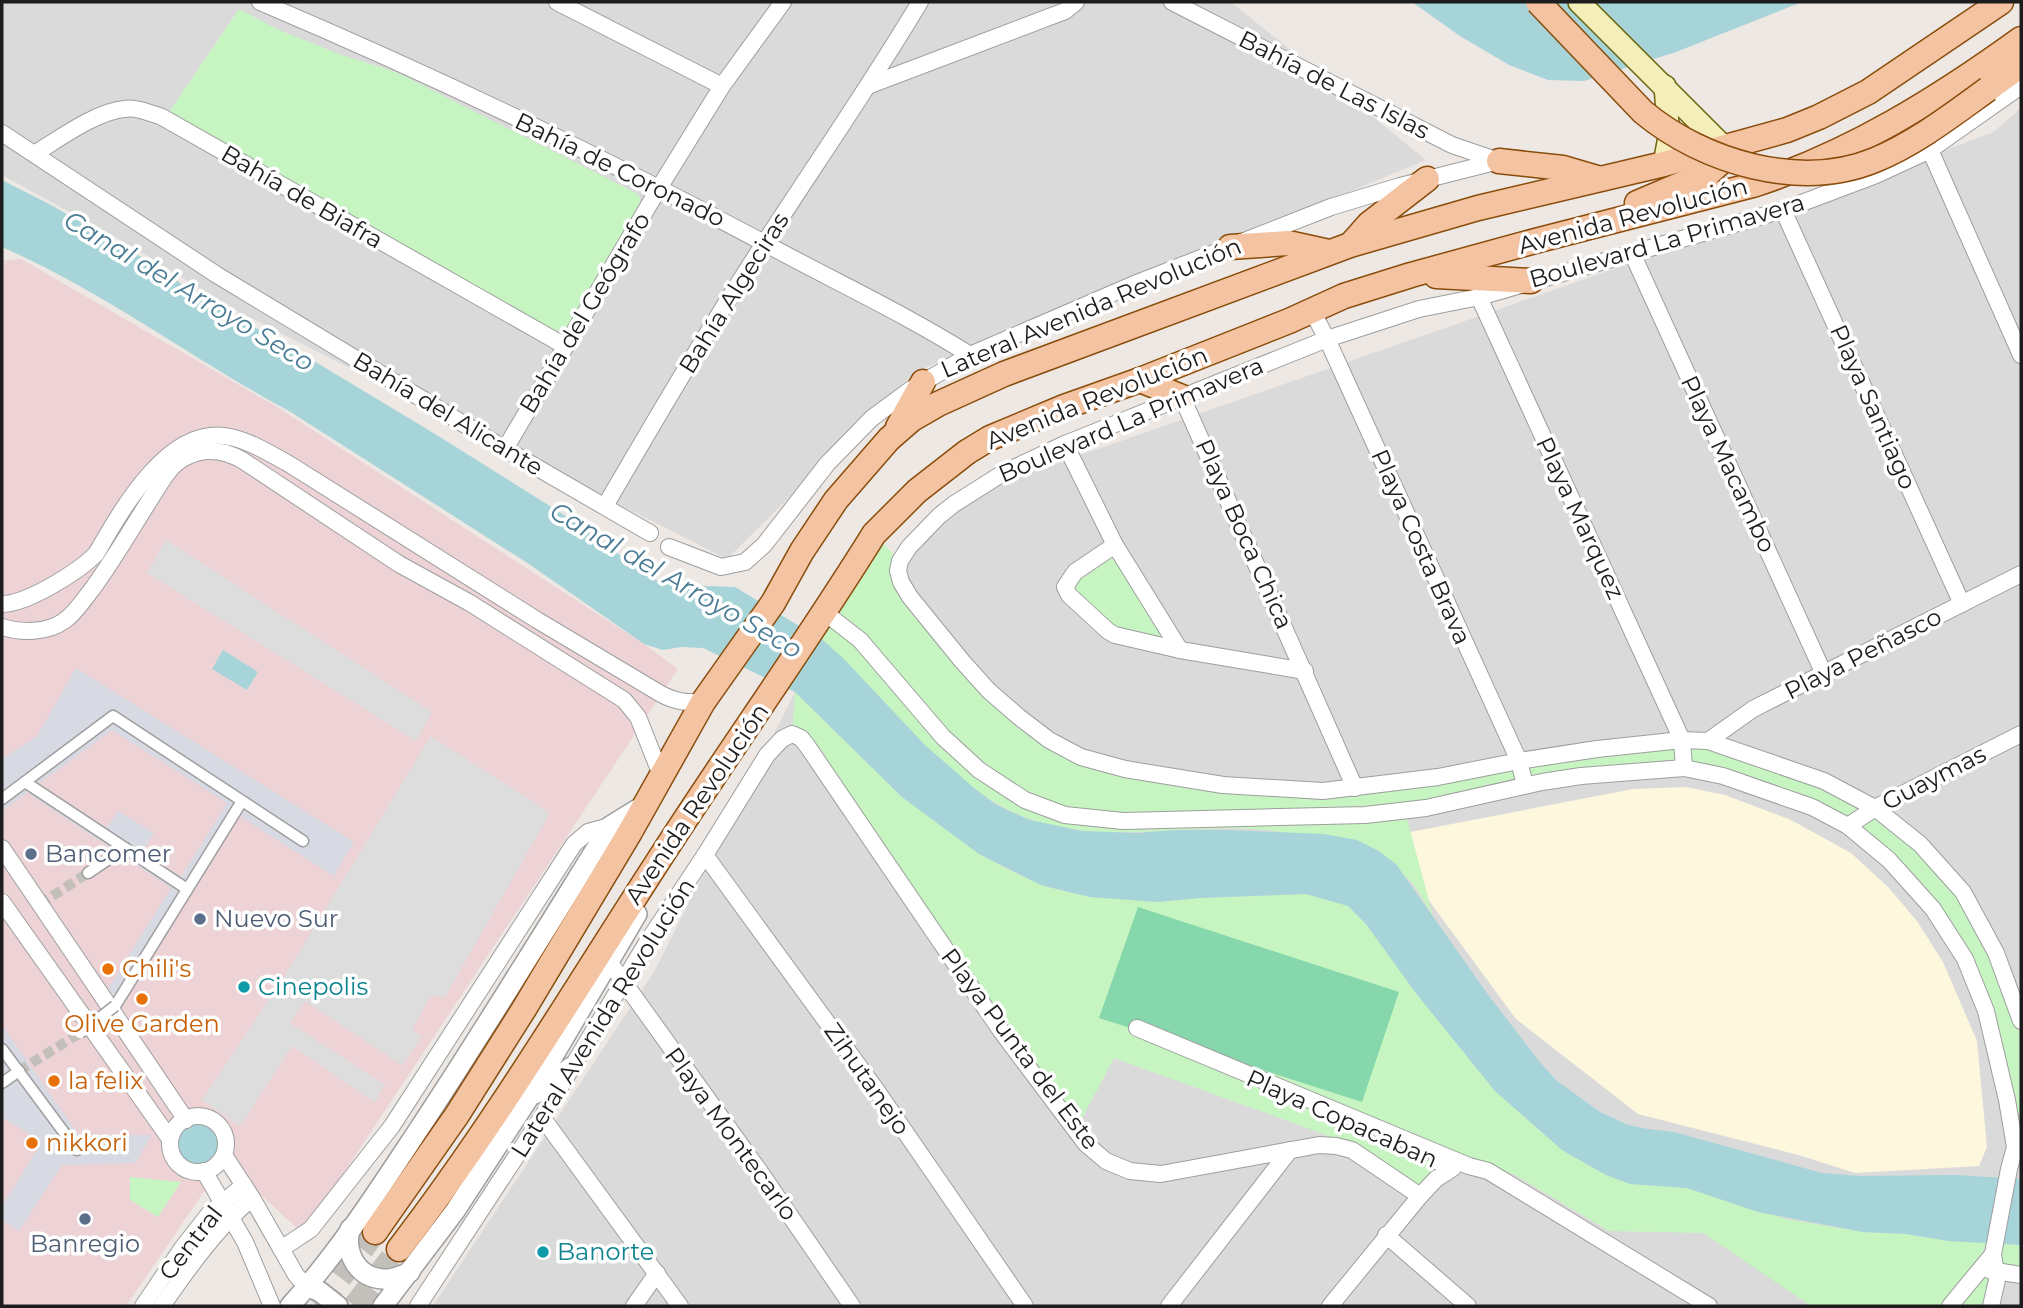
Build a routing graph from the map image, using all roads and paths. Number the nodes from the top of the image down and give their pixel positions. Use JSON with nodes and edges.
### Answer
{"nodes":[{"id":1,"x":260,"y":2,"type":"edge"},
{"id":2,"x":557,"y":2,"type":"edge"},
{"id":3,"x":783,"y":2,"type":"edge"},
{"id":4,"x":920,"y":2,"type":"edge"},
{"id":5,"x":1076,"y":2,"type":"edge"},
{"id":6,"x":1172,"y":2,"type":"edge"},
{"id":7,"x":1538,"y":2,"type":"edge"},
{"id":8,"x":1579,"y":2,"type":"edge"},
{"id":9,"x":2001,"y":2,"type":"edge"},
{"id":10,"x":2021,"y":39,"type":"edge"},
{"id":11,"x":2021,"y":65,"type":"edge"},
{"id":12,"x":870,"y":85,"type":"junction"},
{"id":13,"x":722,"y":86,"type":"junction"},
{"id":14,"x":1665,"y":86,"type":"junction"},
{"id":15,"x":2021,"y":86,"type":"edge"},
{"id":16,"x":2,"y":133,"type":"edge"},
{"id":17,"x":1725,"y":148,"type":"junction"},
{"id":18,"x":1930,"y":150,"type":"junction"},
{"id":19,"x":34,"y":154,"type":"junction"},
{"id":20,"x":1666,"y":157,"type":"junction"},
{"id":21,"x":1499,"y":161,"type":"junction"},
{"id":22,"x":1598,"y":178,"type":"junction"},
{"id":23,"x":1427,"y":179,"type":"junction"},
{"id":24,"x":659,"y":188,"type":"junction"},
{"id":25,"x":1783,"y":210,"type":"junction"},
{"id":26,"x":1618,"y":220,"type":"junction"},
{"id":27,"x":764,"y":243,"type":"junction"},
{"id":28,"x":1230,"y":247,"type":"junction"},
{"id":29,"x":1340,"y":249,"type":"junction"},
{"id":30,"x":1632,"y":253,"type":"junction"},
{"id":31,"x":1411,"y":275,"type":"junction"},
{"id":32,"x":1531,"y":281,"type":"junction"},
{"id":33,"x":1479,"y":297,"type":"junction"},
{"id":34,"x":1312,"y":310,"type":"junction"},
{"id":35,"x":1289,"y":321,"type":"junction"},
{"id":36,"x":1327,"y":339,"type":"junction"},
{"id":37,"x":565,"y":346,"type":"junction"},
{"id":38,"x":1302,"y":347,"type":"junction"},
{"id":39,"x":970,"y":355,"type":"junction"},
{"id":40,"x":2021,"y":355,"type":"edge"},
{"id":41,"x":1140,"y":380,"type":"junction"},
{"id":42,"x":923,"y":382,"type":"junction"},
{"id":43,"x":1182,"y":397,"type":"junction"},
{"id":44,"x":890,"y":439,"type":"junction"},
{"id":45,"x":1065,"y":444,"type":"junction"},
{"id":46,"x":505,"y":449,"type":"junction"},
{"id":47,"x":605,"y":506,"type":"junction"},
{"id":48,"x":650,"y":533,"type":"dead end"},
{"id":49,"x":1115,"y":545,"type":"junction"},
{"id":50,"x":670,"y":547,"type":"dead end"},
{"id":51,"x":2021,"y":574,"type":"edge"},
{"id":52,"x":2,"y":604,"type":"edge"},
{"id":53,"x":1962,"y":604,"type":"junction"},
{"id":54,"x":824,"y":612,"type":"junction"},
{"id":55,"x":2,"y":627,"type":"edge"},
{"id":56,"x":1180,"y":650,"type":"junction"},
{"id":57,"x":1305,"y":671,"type":"junction"},
{"id":58,"x":1824,"y":674,"type":"junction"},
{"id":59,"x":709,"y":695,"type":"junction"},
{"id":60,"x":792,"y":734,"type":"joint"},
{"id":61,"x":2021,"y":734,"type":"edge"},
{"id":62,"x":1682,"y":740,"type":"junction"},
{"id":63,"x":1708,"y":741,"type":"junction"},
{"id":64,"x":1518,"y":761,"type":"junction"},
{"id":65,"x":1684,"y":768,"type":"junction"},
{"id":66,"x":661,"y":775,"type":"junction"},
{"id":67,"x":25,"y":782,"type":"junction"},
{"id":68,"x":1525,"y":785,"type":"junction"},
{"id":69,"x":1355,"y":788,"type":"junction"},
{"id":70,"x":2,"y":799,"type":"edge"},
{"id":71,"x":242,"y":801,"type":"junction"},
{"id":72,"x":645,"y":805,"type":"junction"},
{"id":73,"x":1875,"y":808,"type":"junction"},
{"id":74,"x":610,"y":826,"type":"junction"},
{"id":75,"x":1848,"y":826,"type":"junction"},
{"id":76,"x":303,"y":841,"type":"dead end"},
{"id":77,"x":2,"y":848,"type":"edge"},
{"id":78,"x":125,"y":848,"type":"junction"},
{"id":79,"x":705,"y":855,"type":"junction"},
{"id":80,"x":655,"y":867,"type":"junction"},
{"id":81,"x":88,"y":873,"type":"tunnel mouth"},
{"id":82,"x":187,"y":889,"type":"junction"},
{"id":83,"x":2,"y":902,"type":"edge"},
{"id":84,"x":610,"y":963,"type":"junction"},
{"id":85,"x":624,"y":985,"type":"junction"},
{"id":86,"x":2021,"y":1021,"type":"edge"},
{"id":87,"x":80,"y":1033,"type":"tunnel mouth"},
{"id":88,"x":2,"y":1048,"type":"edge"},
{"id":89,"x":571,"y":1067,"type":"junction"},
{"id":90,"x":19,"y":1071,"type":"junction"},
{"id":91,"x":2,"y":1083,"type":"edge"},
{"id":92,"x":528,"y":1099,"type":"junction"},
{"id":93,"x":542,"y":1117,"type":"junction"},
{"id":94,"x":186,"y":1120,"type":"junction"},
{"id":95,"x":2016,"y":1120,"type":"edge"},
{"id":96,"x":170,"y":1139,"type":"junction"},
{"id":97,"x":2018,"y":1143,"type":"edge"},
{"id":98,"x":76,"y":1150,"type":"dead end"},
{"id":99,"x":1290,"y":1150,"type":"junction"},
{"id":100,"x":224,"y":1155,"type":"junction"},
{"id":101,"x":204,"y":1171,"type":"junction"},
{"id":102,"x":248,"y":1191,"type":"junction"},
{"id":103,"x":1420,"y":1196,"type":"junction"},
{"id":104,"x":226,"y":1210,"type":"junction"},
{"id":105,"x":363,"y":1230,"type":"junction"},
{"id":106,"x":1386,"y":1235,"type":"junction"},
{"id":107,"x":281,"y":1248,"type":"junction"},
{"id":108,"x":399,"y":1249,"type":"tunnel mouth"},
{"id":109,"x":1990,"y":1270,"type":"junction"},
{"id":110,"x":410,"y":1272,"type":"junction"},
{"id":111,"x":657,"y":1273,"type":"junction"},
{"id":112,"x":2021,"y":1275,"type":"edge"},
{"id":113,"x":307,"y":1287,"type":"junction"},
{"id":114,"x":144,"y":1306,"type":"edge"},
{"id":115,"x":162,"y":1306,"type":"edge"},
{"id":116,"x":272,"y":1306,"type":"edge"},
{"id":117,"x":290,"y":1306,"type":"edge"},
{"id":118,"x":338,"y":1306,"type":"edge"},
{"id":119,"x":383,"y":1306,"type":"edge"},
{"id":120,"x":418,"y":1306,"type":"edge"},
{"id":121,"x":634,"y":1306,"type":"edge"},
{"id":122,"x":680,"y":1306,"type":"edge"},
{"id":123,"x":852,"y":1306,"type":"edge"},
{"id":124,"x":1025,"y":1306,"type":"edge"},
{"id":125,"x":1169,"y":1306,"type":"edge"},
{"id":126,"x":1330,"y":1306,"type":"edge"},
{"id":127,"x":1468,"y":1306,"type":"edge"},
{"id":128,"x":1709,"y":1306,"type":"edge"},
{"id":129,"x":1950,"y":1306,"type":"edge"},
{"id":130,"x":1991,"y":1306,"type":"edge"}],
"edges":[{"from":1,"to":24,"type":"street","name":"Bahía de Coronado"},
{"from":2,"to":13,"type":"street"},
{"from":3,"to":13,"type":"street","name":"Bahía del Geógrafo"},
{"from":4,"to":12,"type":"street","name":"Bahía Algeciras"},
{"from":5,"to":12,"type":"street"},
{"from":6,"to":21,"type":"street","name":"Bahía de Las Islas"},
{"from":7,"to":11,"type":"main road","bridge":true},
{"from":8,"to":14,"type":"main road","name":"Avenida Revolución"},
{"from":9,"to":17,"type":"main road","name":"Avenida Revolución"},
{"from":10,"to":26,"type":"main road","name":"Avenida Revolución"},
{"from":12,"to":27,"type":"street","name":"Bahía Algeciras"},
{"from":13,"to":24,"type":"street","name":"Bahía del Geógrafo"},
{"from":14,"to":17,"type":"main road","name":"Avenida Revolución"},
{"from":14,"to":20,"type":"main road"},
{"from":15,"to":18,"type":"street","name":"Boulevard La Primavera"},
{"from":16,"to":19,"type":"street","name":"Bahía del Alicante"},
{"from":17,"to":20,"type":"main road","name":"Avenida Revolución"},
{"from":17,"to":26,"type":"main road"},
{"from":18,"to":25,"type":"street","name":"Boulevard La Primavera"},
{"from":18,"to":40,"type":"street"},
{"from":19,"to":37,"type":"street","name":"Bahía de Biafra"},
{"from":19,"to":46,"type":"street","name":"Bahía del Alicante"},
{"from":20,"to":22,"type":"main road","name":"Avenida Revolución"},
{"from":21,"to":22,"type":"main road"},
{"from":21,"to":23,"type":"street","name":"Lateral Avenida Revolución"},
{"from":22,"to":29,"type":"main road","name":"Avenida Revolución"},
{"from":23,"to":28,"type":"street","name":"Lateral Avenida Revolución"},
{"from":23,"to":29,"type":"main road"},
{"from":24,"to":27,"type":"street","name":"Bahía de Coronado"},
{"from":24,"to":37,"type":"street","name":"Bahía del Geógrafo"},
{"from":25,"to":30,"type":"street","name":"Boulevard La Primavera"},
{"from":25,"to":53,"type":"street","name":"Playa Santiago"},
{"from":26,"to":31,"type":"main road","name":"Avenida Revolución"},
{"from":27,"to":39,"type":"street","name":"Bahía de Coronado"},
{"from":27,"to":47,"type":"street","name":"Bahía Algeciras"},
{"from":28,"to":29,"type":"main road"},
{"from":28,"to":39,"type":"street","name":"Lateral Avenida Revolución"},
{"from":29,"to":44,"type":"main road","name":"Avenida Revolución"},
{"from":30,"to":32,"type":"street","name":"Boulevard La Primavera"},
{"from":30,"to":58,"type":"street","name":"Playa Macambo"},
{"from":31,"to":32,"type":"main road"},
{"from":31,"to":34,"type":"main road","name":"Avenida Revolución"},
{"from":32,"to":33,"type":"street","name":"Boulevard La Primavera"},
{"from":33,"to":36,"type":"street","name":"Boulevard La Primavera"},
{"from":33,"to":62,"type":"street","name":"Playa Marquez"},
{"from":34,"to":35,"type":"main road","name":"Avenida Revolución"},
{"from":34,"to":36,"type":"street","name":"Playa Costa Brava"},
{"from":35,"to":38,"type":"street"},
{"from":35,"to":41,"type":"main road","name":"Avenida Revolución"},
{"from":36,"to":38,"type":"street","name":"Boulevard La Primavera"},
{"from":36,"to":64,"type":"street","name":"Playa Costa Brava"},
{"from":37,"to":46,"type":"street","name":"Bahía del Geógrafo"},
{"from":38,"to":43,"type":"street","name":"Boulevard La Primavera"},
{"from":39,"to":42,"type":"street","name":"Lateral Avenida Revolución"},
{"from":41,"to":43,"type":"main road"},
{"from":41,"to":54,"type":"main road","name":"Avenida Revolución"},
{"from":42,"to":44,"type":"main road"},
{"from":42,"to":50,"type":"street","name":"Lateral Avenida Revolución"},
{"from":43,"to":45,"type":"street","name":"Boulevard La Primavera"},
{"from":43,"to":57,"type":"street","name":"Playa Boca Chica"},
{"from":44,"to":59,"type":"main road","name":"Avenida Revolución"},
{"from":45,"to":49,"type":"street"},
{"from":45,"to":69,"type":"street","name":"Boulevard La Primavera"},
{"from":46,"to":47,"type":"street","name":"Bahía del Alicante"},
{"from":47,"to":48,"type":"street","name":"Bahía del Alicante"},
{"from":49,"to":56,"type":"street"},
{"from":49,"to":56,"type":"street","name":"Playa Boca Chica"},
{"from":51,"to":53,"type":"street","name":"Playa Peñasco"},
{"from":52,"to":59,"type":"street"},
{"from":53,"to":58,"type":"street","name":"Playa Peñasco"},
{"from":54,"to":68,"type":"street"},
{"from":54,"to":80,"type":"main road","name":"Avenida Revolución"},
{"from":55,"to":66,"type":"street"},
{"from":56,"to":57,"type":"street","name":"Playa Boca Chica"},
{"from":57,"to":69,"type":"street","name":"Playa Boca Chica"},
{"from":58,"to":63,"type":"street","name":"Playa Peñasco"},
{"from":59,"to":66,"type":"main road","name":"Avenida Revolución"},
{"from":60,"to":79,"type":"street","name":"Lateral Avenida Revolución"},
{"from":60,"to":99,"type":"street","name":"Playa Punta del Este"},
{"from":61,"to":73,"type":"street","name":"Guaymas"},
{"from":62,"to":63,"type":"street","name":"Boulevard La Primavera"},
{"from":62,"to":64,"type":"street","name":"Boulevard La Primavera"},
{"from":62,"to":65,"type":"street"},
{"from":63,"to":73,"type":"street","name":"Boulevard La Primavera"},
{"from":64,"to":68,"type":"street","name":"Playa Costa Brava"},
{"from":64,"to":69,"type":"street","name":"Boulevard La Primavera"},
{"from":65,"to":68,"type":"street"},
{"from":65,"to":75,"type":"street"},
{"from":66,"to":72,"type":"main road","name":"Avenida Revolución"},
{"from":67,"to":70,"type":"street"},
{"from":67,"to":71,"type":"street"},
{"from":67,"to":78,"type":"street"},
{"from":71,"to":76,"type":"street"},
{"from":71,"to":82,"type":"street"},
{"from":72,"to":74,"type":"street"},
{"from":72,"to":105,"type":"main road","name":"Avenida Revolución"},
{"from":73,"to":75,"type":"street","name":"Guaymas"},
{"from":73,"to":86,"type":"street","name":"Boulevard La Primavera"},
{"from":74,"to":105,"type":"street"},
{"from":74,"to":107,"type":"street"},
{"from":75,"to":95,"type":"street"},
{"from":77,"to":94,"type":"street"},
{"from":78,"to":81,"type":"street"},
{"from":78,"to":82,"type":"street"},
{"from":79,"to":85,"type":"street","name":"Lateral Avenida Revolución"},
{"from":79,"to":124,"type":"street","name":"Zihutanejo"},
{"from":80,"to":84,"type":"street"},
{"from":80,"to":108,"type":"main road","name":"Avenida Revolución"},
{"from":82,"to":87,"type":"street","bridge":true},
{"from":83,"to":96,"type":"street"},
{"from":84,"to":85,"type":"street","name":"Playa Montecarlo"},
{"from":84,"to":92,"type":"street"},
{"from":85,"to":89,"type":"street","name":"Lateral Avenida Revolución"},
{"from":85,"to":123,"type":"street","name":"Playa Montecarlo"},
{"from":88,"to":90,"type":"street"},
{"from":89,"to":92,"type":"street"},
{"from":89,"to":93,"type":"street","name":"Lateral Avenida Revolución"},
{"from":90,"to":91,"type":"street"},
{"from":90,"to":98,"type":"street"},
{"from":92,"to":110,"type":"street"},
{"from":93,"to":111,"type":"street"},
{"from":93,"to":120,"type":"street","name":"Lateral Avenida Revolución"},
{"from":94,"to":96,"type":"street"},
{"from":94,"to":100,"type":"street"},
{"from":95,"to":97,"type":"street"},
{"from":96,"to":101,"type":"street"},
{"from":97,"to":109,"type":"street"},
{"from":99,"to":103,"type":"street","name":"Playa Punta del Este"},
{"from":99,"to":125,"type":"street"},
{"from":100,"to":101,"type":"street"},
{"from":100,"to":102,"type":"street"},
{"from":101,"to":104,"type":"street"},
{"from":102,"to":104,"type":"street","name":"Central"},
{"from":102,"to":107,"type":"street"},
{"from":103,"to":106,"type":"street","name":"Playa Copacaban"},
{"from":103,"to":128,"type":"street","name":"Playa Copacaban"},
{"from":104,"to":114,"type":"street","name":"Central"},
{"from":104,"to":115,"type":"street","name":"Central"},
{"from":104,"to":116,"type":"street"},
{"from":105,"to":110,"type":"street"},
{"from":105,"to":113,"type":"street"},
{"from":106,"to":126,"type":"street","name":"Playa Copacaban"},
{"from":106,"to":127,"type":"street"},
{"from":107,"to":113,"type":"street"},
{"from":109,"to":112,"type":"street"},
{"from":109,"to":129,"type":"street"},
{"from":109,"to":130,"type":"street"},
{"from":110,"to":119,"type":"street"},
{"from":111,"to":121,"type":"street"},
{"from":111,"to":122,"type":"street"},
{"from":113,"to":117,"type":"street"},
{"from":113,"to":118,"type":"street"}]}
